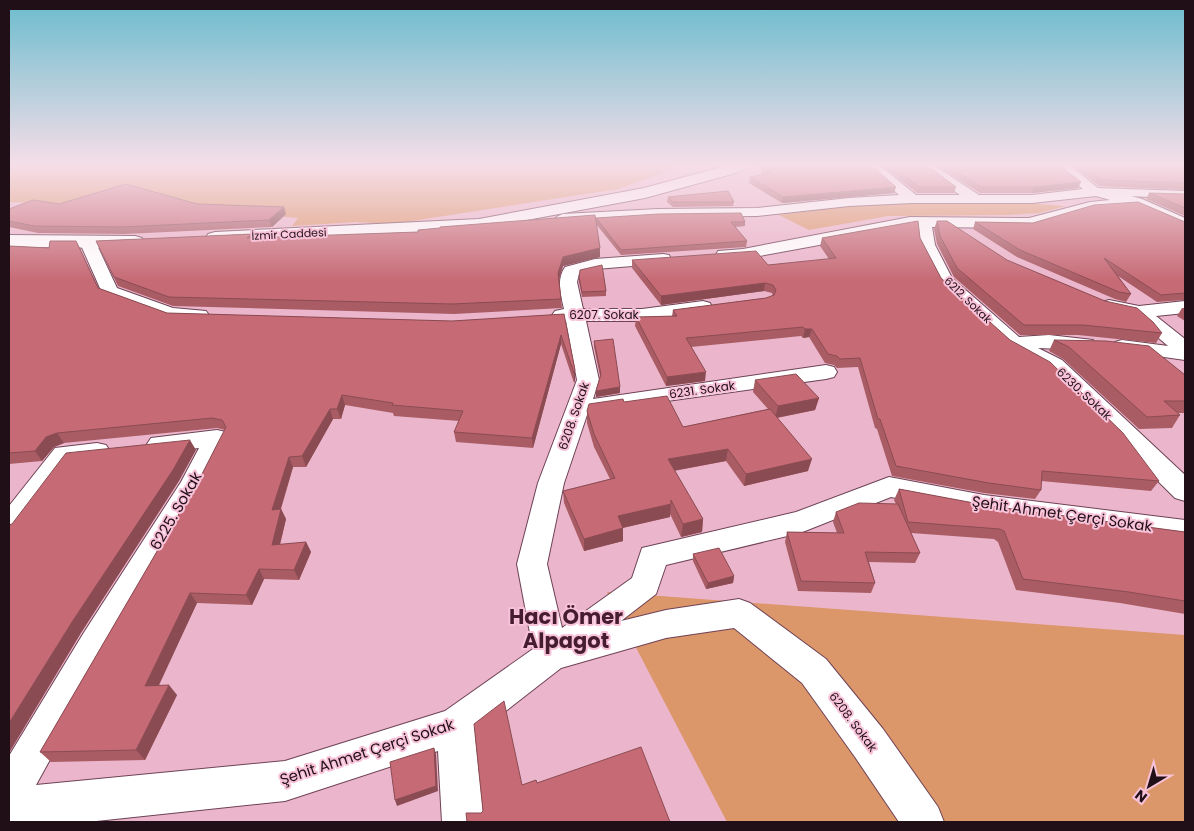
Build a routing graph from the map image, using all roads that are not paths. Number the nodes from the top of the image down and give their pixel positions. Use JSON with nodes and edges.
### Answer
{"nodes":[{"id":1,"x":566,"y":203,"type":"edge"},
{"id":2,"x":593,"y":203,"type":"edge"},
{"id":3,"x":842,"y":203,"type":"edge"},
{"id":4,"x":1128,"y":203,"type":"edge"},
{"id":5,"x":1139,"y":203,"type":"edge"},
{"id":6,"x":924,"y":222,"type":"junction"},
{"id":7,"x":948,"y":222,"type":"junction"},
{"id":8,"x":479,"y":224,"type":"junction"},
{"id":9,"x":1185,"y":224,"type":"edge"},
{"id":10,"x":972,"y":238,"type":"edge"},
{"id":11,"x":194,"y":239,"type":"edge"},
{"id":12,"x":9,"y":241,"type":"edge"},
{"id":13,"x":155,"y":241,"type":"edge"},
{"id":14,"x":88,"y":243,"type":"junction"},
{"id":15,"x":1091,"y":298,"type":"edge"},
{"id":16,"x":717,"y":305,"type":"edge"},
{"id":17,"x":1185,"y":307,"type":"edge"},
{"id":18,"x":1139,"y":312,"type":"junction"},
{"id":19,"x":576,"y":314,"type":"junction"},
{"id":20,"x":219,"y":315,"type":"edge"},
{"id":21,"x":548,"y":316,"type":"edge"},
{"id":22,"x":1014,"y":343,"type":"junction"},
{"id":23,"x":1185,"y":349,"type":"edge"},
{"id":24,"x":1185,"y":354,"type":"edge"},
{"id":25,"x":826,"y":372,"type":"dead end"},
{"id":26,"x":578,"y":408,"type":"junction"},
{"id":27,"x":1185,"y":491,"type":"edge"},
{"id":28,"x":9,"y":526,"type":"edge"},
{"id":29,"x":1185,"y":531,"type":"edge"},
{"id":30,"x":551,"y":655,"type":"junction"},
{"id":31,"x":455,"y":727,"type":"junction"},
{"id":32,"x":9,"y":793,"type":"edge"},
{"id":33,"x":9,"y":807,"type":"edge"},
{"id":34,"x":463,"y":822,"type":"edge"},
{"id":35,"x":923,"y":822,"type":"edge"}],
"edges":[{"from":1,"to":8,"type":"street","name":"İzmir Caddesi"},
{"from":2,"to":8,"type":"street","name":"İzmir Caddesi"},
{"from":3,"to":8,"type":"street"},
{"from":4,"to":7,"type":"street","name":"6208. Sokak"},
{"from":5,"to":9,"type":"street"},
{"from":6,"to":7,"type":"street","name":"6208. Sokak"},
{"from":6,"to":19,"type":"street","name":"6208. Sokak"},
{"from":6,"to":22,"type":"street","name":"6212. Sokak"},
{"from":7,"to":10,"type":"street"},
{"from":8,"to":11,"type":"street","name":"İzmir Caddesi"},
{"from":12,"to":14,"type":"street"},
{"from":13,"to":14,"type":"street"},
{"from":14,"to":20,"type":"street"},
{"from":15,"to":18,"type":"street"},
{"from":16,"to":19,"type":"street","name":"6207. Sokak"},
{"from":17,"to":18,"type":"street"},
{"from":18,"to":23,"type":"street"},
{"from":19,"to":21,"type":"street","name":"6207. Sokak"},
{"from":19,"to":26,"type":"street","name":"6208. Sokak"},
{"from":22,"to":24,"type":"street"},
{"from":22,"to":27,"type":"street","name":"6230. Sokak"},
{"from":25,"to":26,"type":"street","name":"6231. Sokak"},
{"from":26,"to":30,"type":"street","name":"6208. Sokak"},
{"from":28,"to":32,"type":"street","name":"6225. Sokak"},
{"from":29,"to":30,"type":"street","name":"Şehit Ahmet Çerçi Sokak"},
{"from":30,"to":31,"type":"street","name":"Şehit Ahmet Çerçi Sokak"},
{"from":30,"to":35,"type":"street","name":"6208. Sokak"},
{"from":31,"to":33,"type":"street","name":"Şehit Ahmet Çerçi Sokak"},
{"from":31,"to":34,"type":"street"}]}
